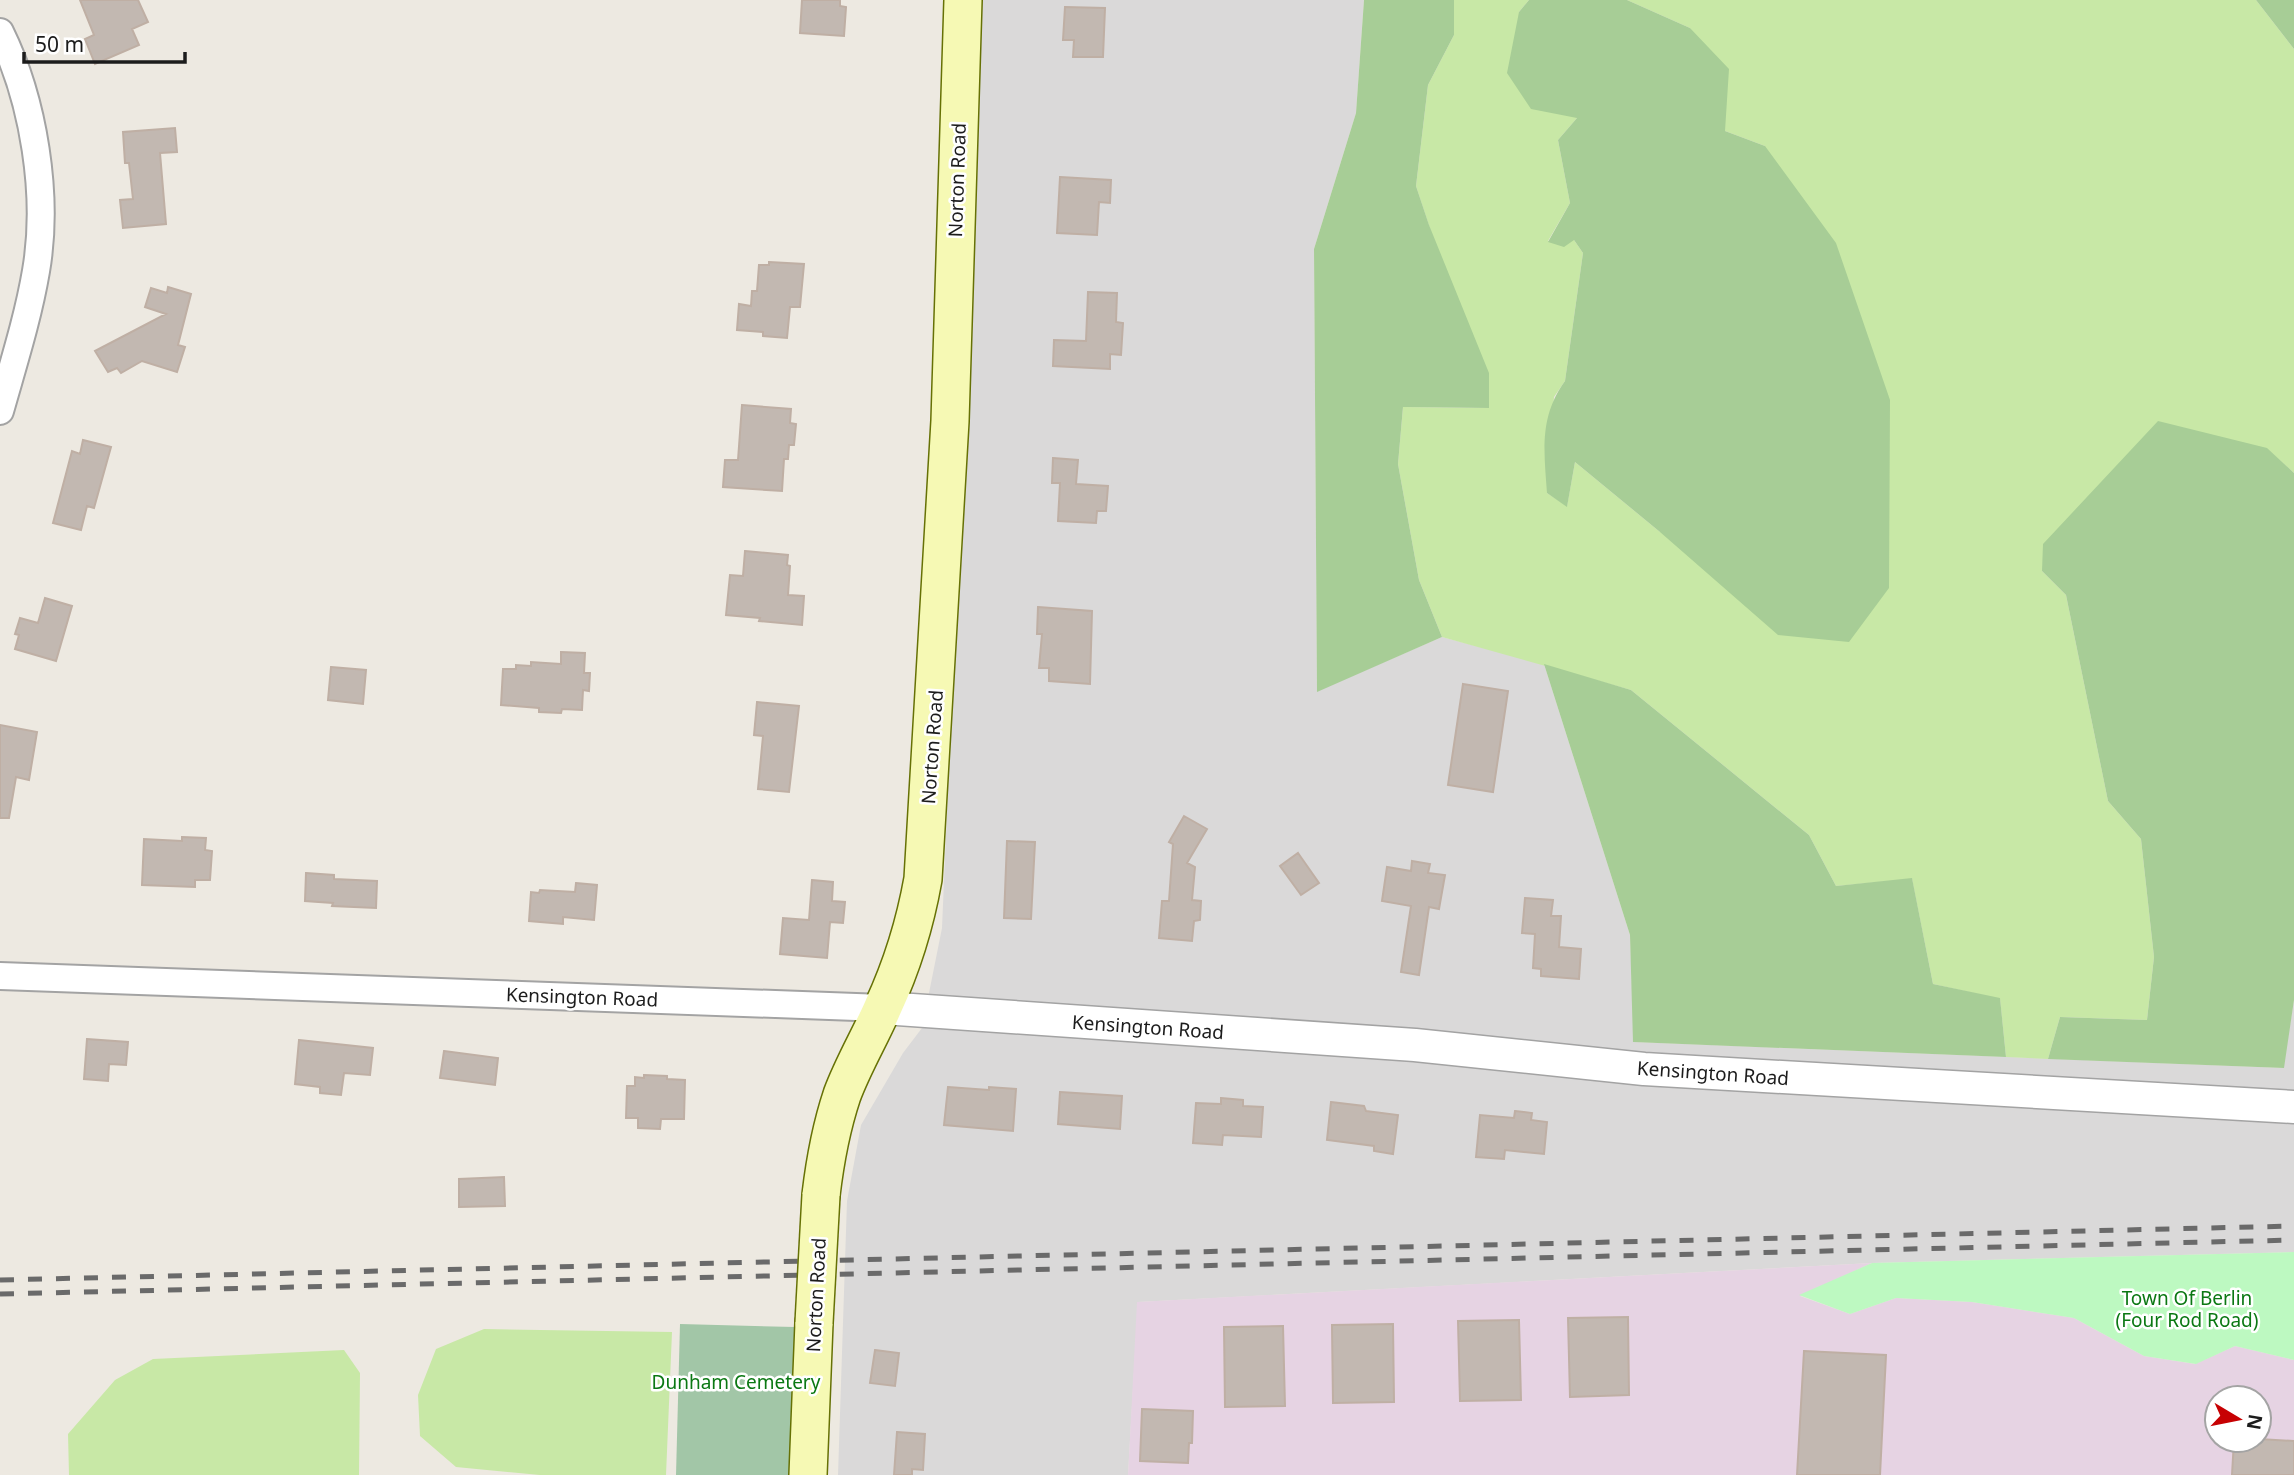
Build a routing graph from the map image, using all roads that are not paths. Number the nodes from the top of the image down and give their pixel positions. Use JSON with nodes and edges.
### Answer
{"nodes":[{"id":1,"x":963,"y":0,"type":"edge"},
{"id":2,"x":0,"y":32,"type":"edge"},
{"id":3,"x":0,"y":411,"type":"edge"},
{"id":4,"x":0,"y":975,"type":"edge"},
{"id":5,"x":883,"y":1008,"type":"junction"},
{"id":6,"x":2294,"y":1107,"type":"edge"},
{"id":7,"x":808,"y":1475,"type":"edge"}],
"edges":[{"from":1,"to":5,"type":"main road","name":"Norton Road"},
{"from":2,"to":3,"type":"street"},
{"from":4,"to":5,"type":"street","name":"Kensington Road"},
{"from":5,"to":6,"type":"street","name":"Kensington Road"},
{"from":5,"to":7,"type":"main road","name":"Norton Road","bridge":true}]}
